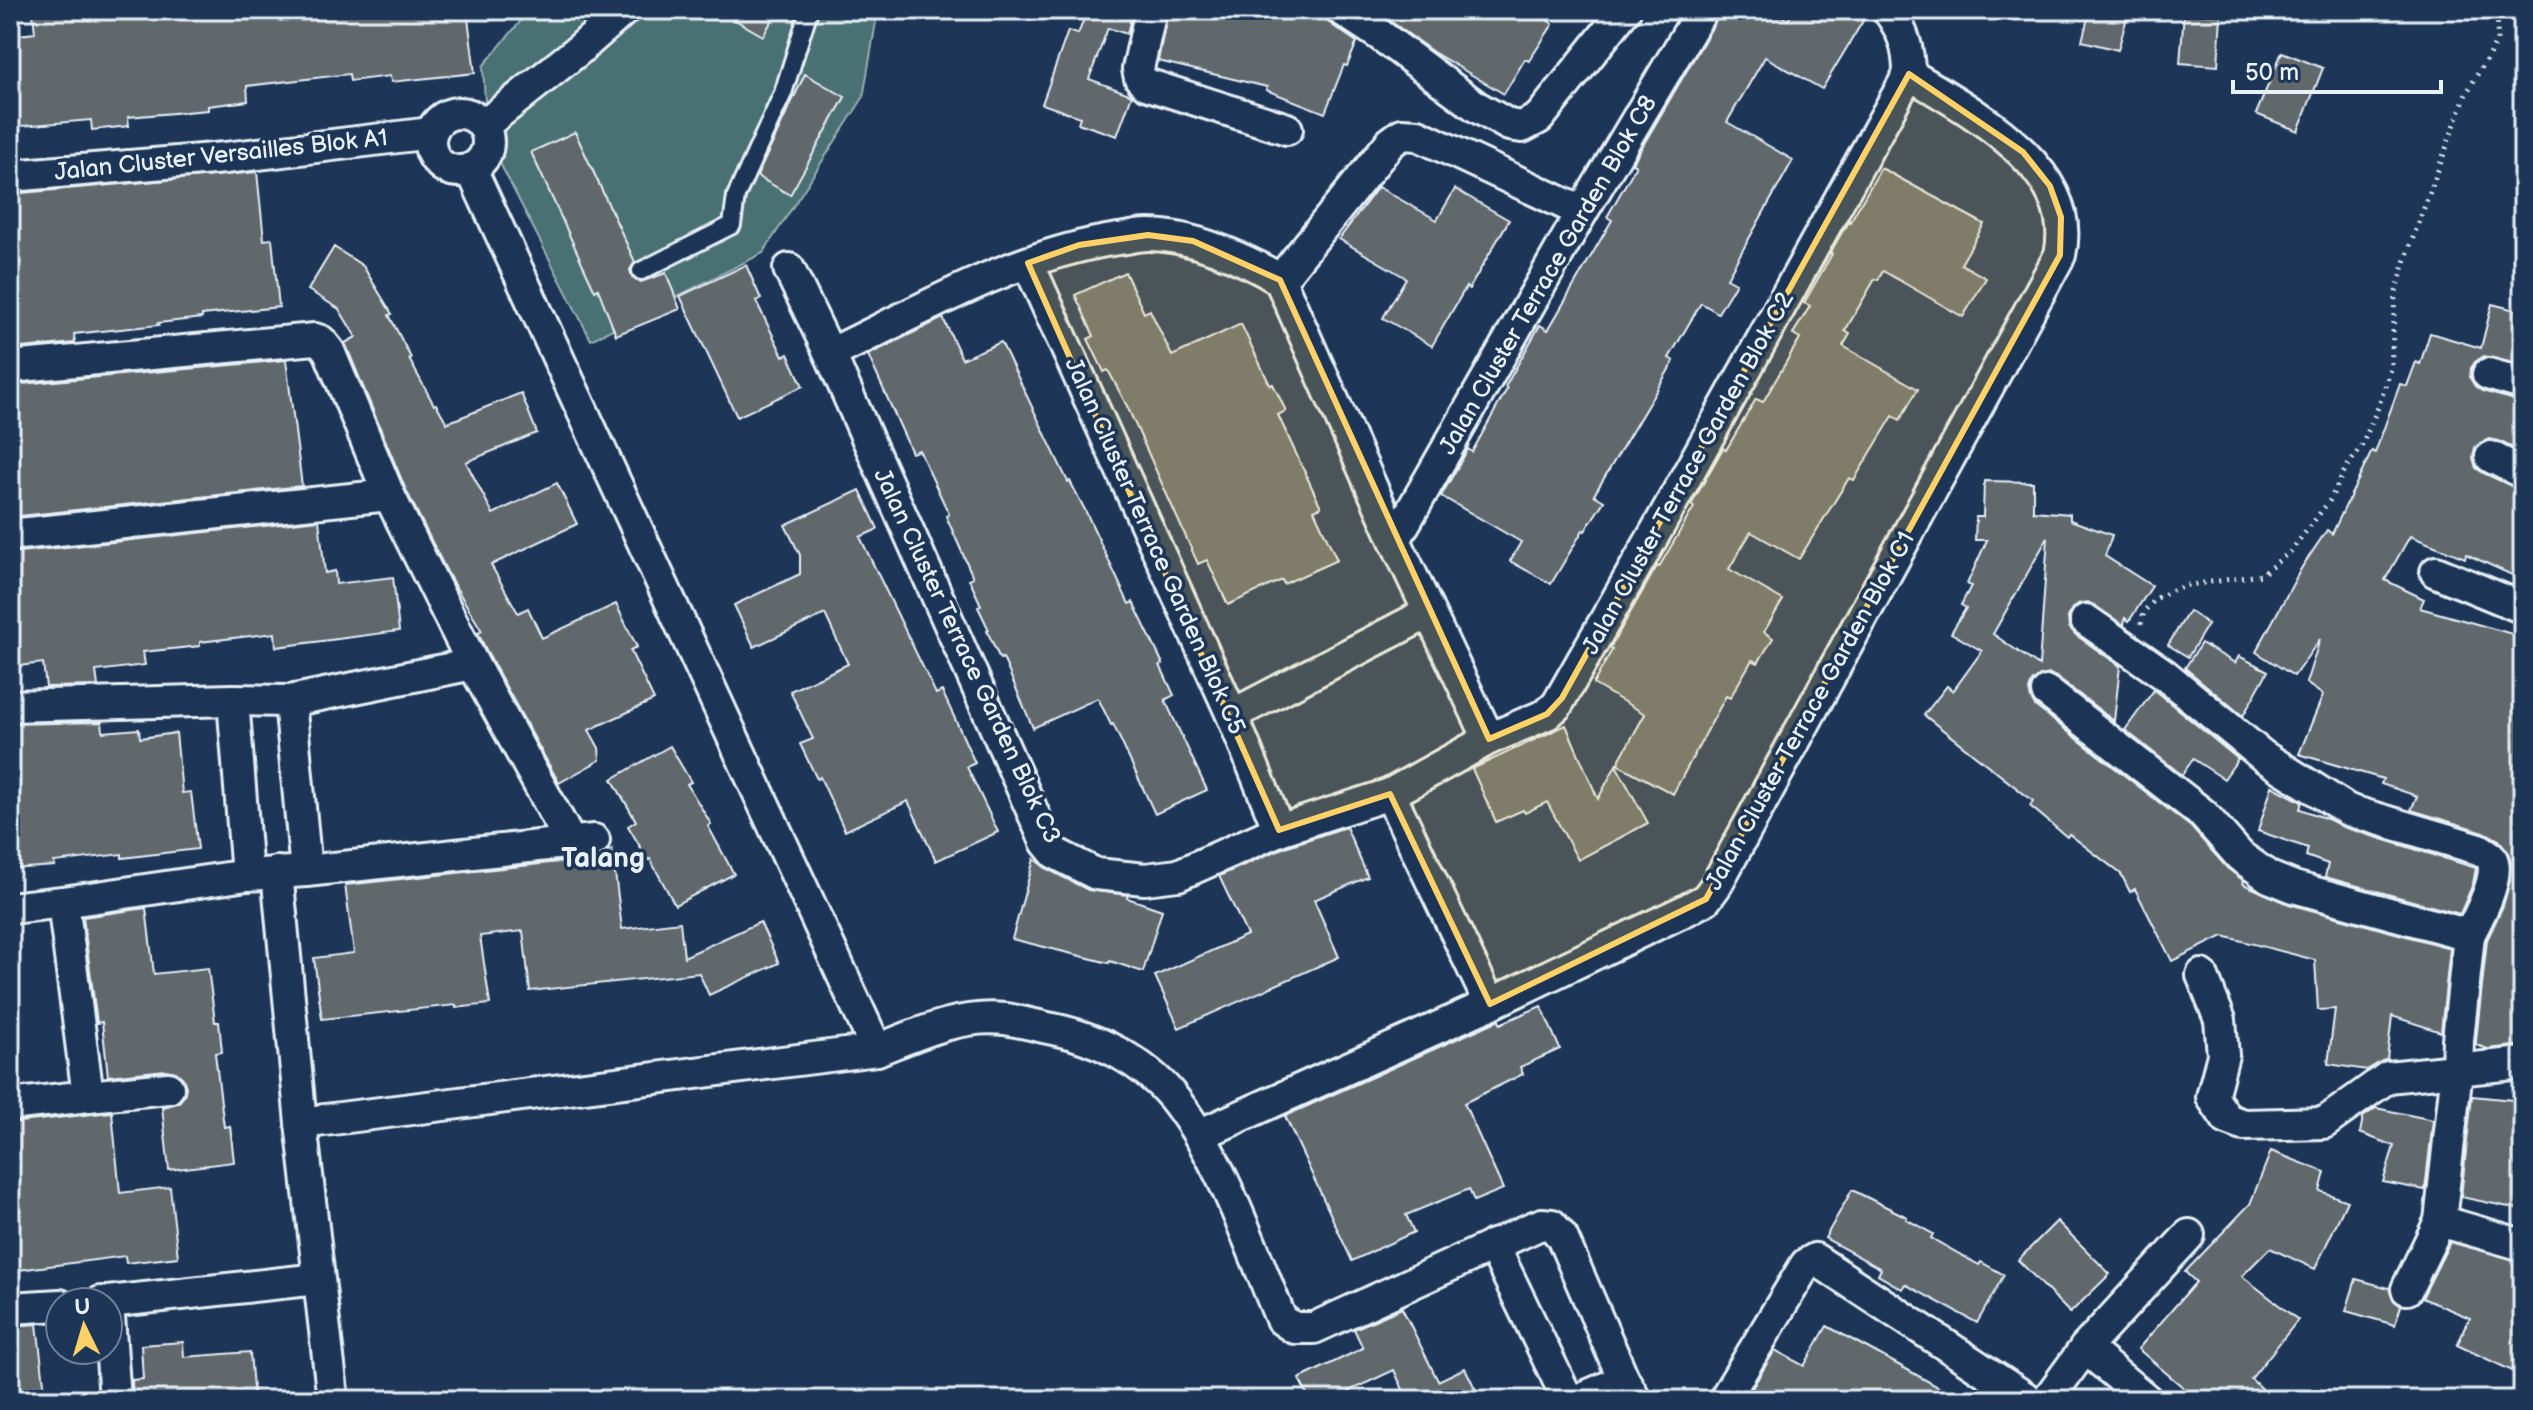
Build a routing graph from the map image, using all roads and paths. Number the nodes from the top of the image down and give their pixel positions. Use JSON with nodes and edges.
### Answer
{"nodes":[{"id":1,"x":624,"y":10,"type":"edge"},
{"id":2,"x":809,"y":10,"type":"edge"},
{"id":3,"x":1151,"y":10,"type":"edge"},
{"id":4,"x":1342,"y":10,"type":"edge"},
{"id":5,"x":1625,"y":10,"type":"edge"},
{"id":6,"x":1702,"y":10,"type":"edge"},
{"id":7,"x":1888,"y":10,"type":"edge"},
{"id":8,"x":2498,"y":10,"type":"edge"},
{"id":9,"x":1909,"y":74,"type":"junction"},
{"id":10,"x":483,"y":126,"type":"junction"},
{"id":11,"x":1287,"y":129,"type":"dead end"},
{"id":12,"x":431,"y":133,"type":"junction"},
{"id":13,"x":471,"y":169,"type":"junction"},
{"id":14,"x":10,"y":176,"type":"edge"},
{"id":15,"x":1582,"y":212,"type":"junction"},
{"id":16,"x":1028,"y":263,"type":"junction"},
{"id":17,"x":789,"y":269,"type":"dead end"},
{"id":18,"x":641,"y":271,"type":"dead end"},
{"id":19,"x":1280,"y":280,"type":"junction"},
{"id":20,"x":830,"y":354,"type":"junction"},
{"id":21,"x":10,"y":367,"type":"edge"},
{"id":22,"x":2488,"y":374,"type":"dead end"},
{"id":23,"x":2523,"y":384,"type":"edge"},
{"id":24,"x":2491,"y":457,"type":"dead end"},
{"id":25,"x":2523,"y":473,"type":"edge"},
{"id":26,"x":389,"y":495,"type":"junction"},
{"id":27,"x":10,"y":535,"type":"edge"},
{"id":28,"x":1395,"y":540,"type":"junction"},
{"id":29,"x":2436,"y":572,"type":"dead end"},
{"id":30,"x":2523,"y":608,"type":"edge"},
{"id":31,"x":1428,"y":613,"type":"junction"},
{"id":32,"x":2086,"y":620,"type":"dead end"},
{"id":33,"x":2136,"y":653,"type":"junction"},
{"id":34,"x":473,"y":664,"type":"junction"},
{"id":35,"x":2047,"y":692,"type":"dead end"},
{"id":36,"x":233,"y":700,"type":"junction"},
{"id":37,"x":290,"y":701,"type":"junction"},
{"id":38,"x":10,"y":706,"type":"edge"},
{"id":39,"x":1232,"y":715,"type":"junction"},
{"id":40,"x":1489,"y":739,"type":"junction"},
{"id":41,"x":1390,"y":794,"type":"junction"},
{"id":42,"x":1279,"y":830,"type":"junction"},
{"id":43,"x":292,"y":872,"type":"junction"},
{"id":44,"x":247,"y":875,"type":"junction"},
{"id":45,"x":63,"y":902,"type":"junction"},
{"id":46,"x":10,"y":908,"type":"edge"},
{"id":47,"x":2469,"y":935,"type":"junction"},
{"id":48,"x":2202,"y":975,"type":"dead end"},
{"id":49,"x":1490,"y":1004,"type":"junction"},
{"id":50,"x":877,"y":1050,"type":"junction"},
{"id":51,"x":2523,"y":1063,"type":"edge"},
{"id":52,"x":2457,"y":1069,"type":"junction"},
{"id":53,"x":168,"y":1088,"type":"dead end"},
{"id":54,"x":88,"y":1096,"type":"junction"},
{"id":55,"x":10,"y":1105,"type":"edge"},
{"id":56,"x":301,"y":1123,"type":"junction"},
{"id":57,"x":1199,"y":1135,"type":"junction"},
{"id":58,"x":2440,"y":1221,"type":"junction"},
{"id":59,"x":2189,"y":1235,"type":"dead end"},
{"id":60,"x":1493,"y":1245,"type":"junction"},
{"id":61,"x":2523,"y":1245,"type":"edge"},
{"id":62,"x":318,"y":1279,"type":"junction"},
{"id":63,"x":2407,"y":1289,"type":"dead end"},
{"id":64,"x":124,"y":1300,"type":"edge"},
{"id":65,"x":44,"y":1306,"type":"edge"},
{"id":66,"x":10,"y":1308,"type":"edge"},
{"id":67,"x":2085,"y":1348,"type":"junction"},
{"id":68,"x":113,"y":1366,"type":"edge"},
{"id":69,"x":1630,"y":1390,"type":"edge"},
{"id":70,"x":115,"y":1400,"type":"edge"},
{"id":71,"x":333,"y":1400,"type":"edge"},
{"id":72,"x":1568,"y":1400,"type":"edge"},
{"id":73,"x":1577,"y":1400,"type":"edge"},
{"id":74,"x":1724,"y":1400,"type":"edge"},
{"id":75,"x":2029,"y":1400,"type":"edge"},
{"id":76,"x":2047,"y":1400,"type":"edge"},
{"id":77,"x":2147,"y":1400,"type":"edge"}],
"edges":[{"from":1,"to":10,"type":"street"},
{"from":2,"to":18,"type":"lane"},
{"from":3,"to":11,"type":"street"},
{"from":4,"to":5,"type":"street"},
{"from":6,"to":15,"type":"street","name":"Jalan Cluster Terrace Garden Blok C8"},
{"from":7,"to":9,"type":"street"},
{"from":8,"to":33,"type":"path"},
{"from":9,"to":40,"type":"street","name":"Jalan Cluster Terrace Garden Blok C2"},
{"from":9,"to":49,"type":"street","name":"Jalan Cluster Terrace Garden Blok C1"},
{"from":10,"to":12,"type":"street"},
{"from":10,"to":13,"type":"street"},
{"from":12,"to":13,"type":"street"},
{"from":12,"to":14,"type":"street","name":"Jalan Cluster Versailles Blok A1"},
{"from":13,"to":50,"type":"street"},
{"from":15,"to":19,"type":"street"},
{"from":15,"to":28,"type":"street","name":"Jalan Cluster Terrace Garden Blok C8"},
{"from":16,"to":19,"type":"street"},
{"from":16,"to":20,"type":"street"},
{"from":16,"to":39,"type":"street","name":"Jalan Cluster Terrace Garden Blok C5"},
{"from":17,"to":20,"type":"street","name":"Jalan Cluster Terrace Garden Blok C3"},
{"from":19,"to":28,"type":"street"},
{"from":20,"to":42,"type":"street","name":"Jalan Cluster Terrace Garden Blok C3"},
{"from":21,"to":26,"type":"street"},
{"from":22,"to":23,"type":"street"},
{"from":24,"to":25,"type":"street"},
{"from":26,"to":27,"type":"street"},
{"from":26,"to":34,"type":"street"},
{"from":28,"to":31,"type":"street"},
{"from":29,"to":30,"type":"street"},
{"from":31,"to":39,"type":"street"},
{"from":31,"to":40,"type":"street"},
{"from":32,"to":33,"type":"street"},
{"from":33,"to":47,"type":"street"},
{"from":34,"to":37,"type":"street"},
{"from":34,"to":43,"type":"street"},
{"from":35,"to":47,"type":"street"},
{"from":36,"to":37,"type":"street"},
{"from":36,"to":38,"type":"street"},
{"from":36,"to":44,"type":"street"},
{"from":37,"to":43,"type":"street"},
{"from":39,"to":42,"type":"street","name":"Jalan Cluster Terrace Garden Blok C5"},
{"from":40,"to":41,"type":"street","name":"Jalan Cluster Terrace Garden Blok C2"},
{"from":41,"to":42,"type":"street","name":"Jalan Cluster Terrace Garden Blok C3"},
{"from":41,"to":49,"type":"street"},
{"from":43,"to":44,"type":"street"},
{"from":43,"to":56,"type":"street"},
{"from":44,"to":45,"type":"street"},
{"from":45,"to":46,"type":"street"},
{"from":45,"to":54,"type":"street"},
{"from":47,"to":52,"type":"street"},
{"from":48,"to":52,"type":"street"},
{"from":49,"to":57,"type":"street","name":"Jalan Cluster Terrace Garden Blok C1"},
{"from":50,"to":56,"type":"street"},
{"from":50,"to":57,"type":"street"},
{"from":51,"to":52,"type":"street"},
{"from":52,"to":58,"type":"street"},
{"from":53,"to":54,"type":"street"},
{"from":54,"to":55,"type":"street"},
{"from":56,"to":62,"type":"street"},
{"from":57,"to":60,"type":"street"},
{"from":58,"to":61,"type":"street"},
{"from":58,"to":63,"type":"street"},
{"from":59,"to":67,"type":"street"},
{"from":60,"to":69,"type":"street"},
{"from":60,"to":72,"type":"street"},
{"from":62,"to":64,"type":"street"},
{"from":62,"to":71,"type":"street"},
{"from":65,"to":66,"type":"street"},
{"from":67,"to":76,"type":"street"},
{"from":67,"to":77,"type":"street"},
{"from":68,"to":70,"type":"street"},
{"from":69,"to":73,"type":"street"},
{"from":74,"to":75,"type":"street"}]}
